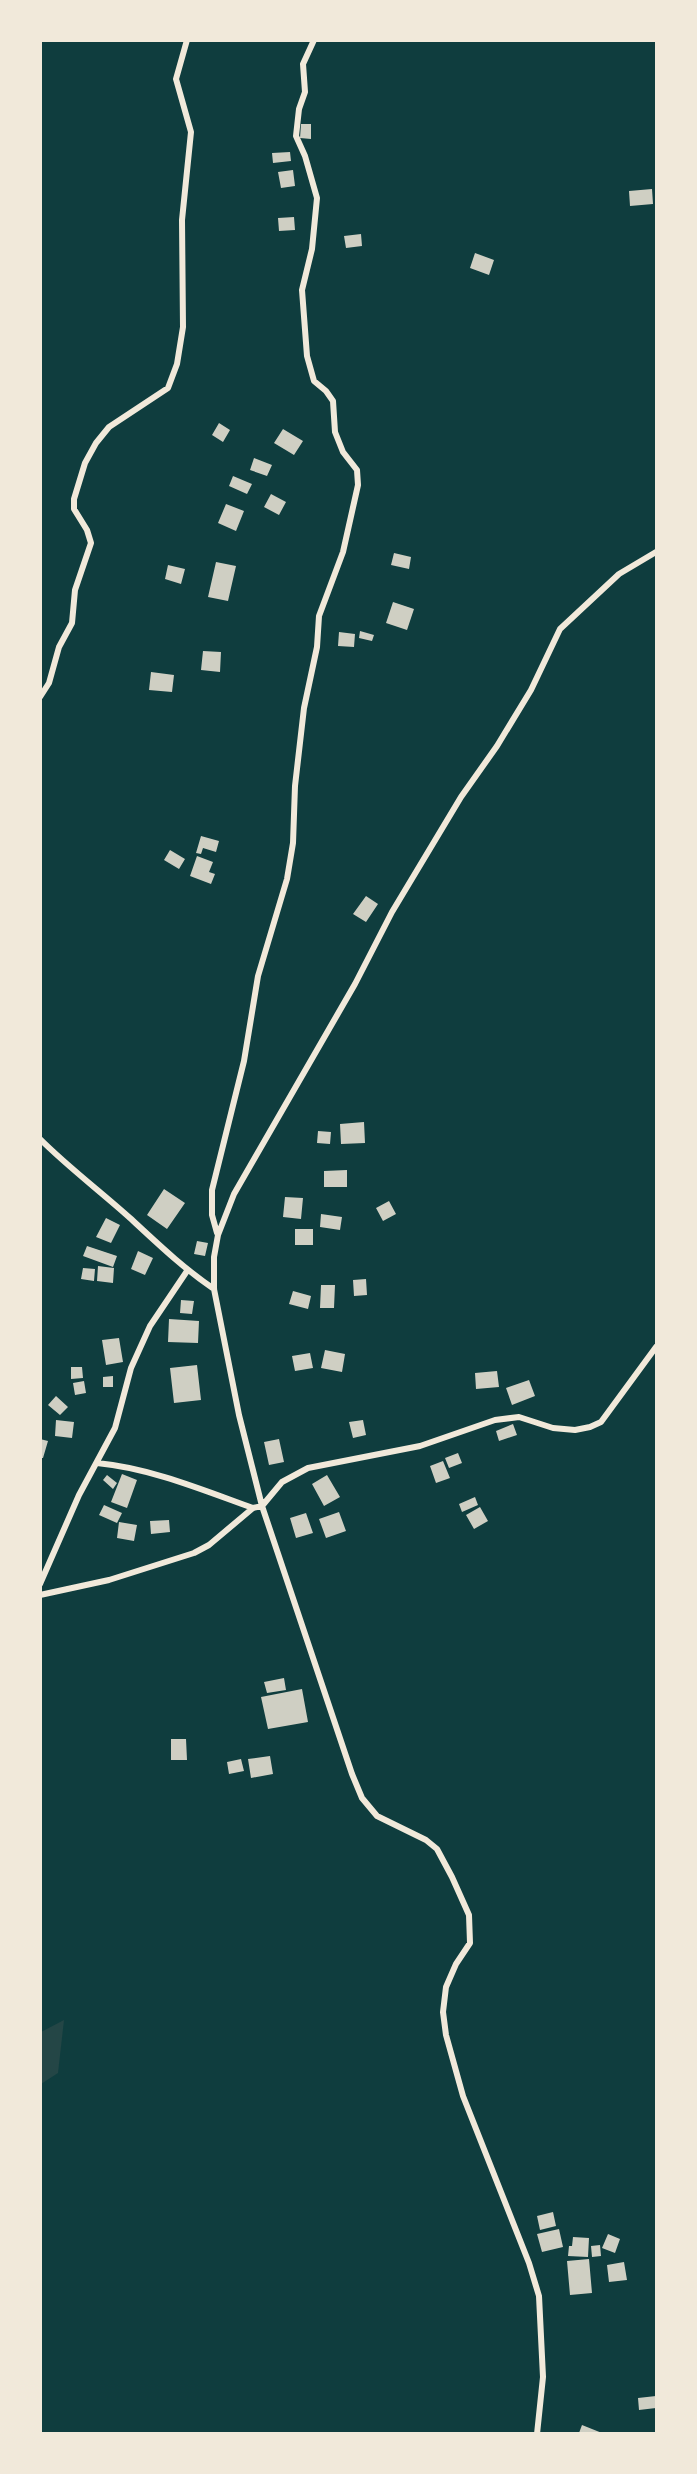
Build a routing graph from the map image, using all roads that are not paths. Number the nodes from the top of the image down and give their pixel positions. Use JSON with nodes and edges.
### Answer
{"nodes":[{"id":1,"x":187,"y":40,"type":"edge"},
{"id":2,"x":314,"y":40,"type":"edge"},
{"id":3,"x":657,"y":552,"type":"edge"},
{"id":4,"x":40,"y":697,"type":"edge"},
{"id":5,"x":40,"y":1138,"type":"edge"},
{"id":6,"x":218,"y":1235,"type":"junction"},
{"id":7,"x":187,"y":1271,"type":"junction"},
{"id":8,"x":214,"y":1289,"type":"junction"},
{"id":9,"x":657,"y":1347,"type":"edge"},
{"id":10,"x":97,"y":1463,"type":"junction"},
{"id":11,"x":262,"y":1506,"type":"junction"},
{"id":12,"x":253,"y":1508,"type":"junction"},
{"id":13,"x":40,"y":1584,"type":"edge"},
{"id":14,"x":40,"y":1596,"type":"edge"},
{"id":15,"x":537,"y":2433,"type":"edge"}],
"edges":[{"from":1,"to":4,"type":"street"},
{"from":2,"to":6,"type":"street"},
{"from":3,"to":6,"type":"street"},
{"from":5,"to":7,"type":"street"},
{"from":6,"to":8,"type":"street"},
{"from":7,"to":8,"type":"street"},
{"from":7,"to":10,"type":"street"},
{"from":8,"to":11,"type":"street"},
{"from":9,"to":11,"type":"street"},
{"from":10,"to":12,"type":"street"},
{"from":10,"to":13,"type":"street"},
{"from":11,"to":12,"type":"street"},
{"from":11,"to":15,"type":"street"},
{"from":12,"to":14,"type":"street"}]}
